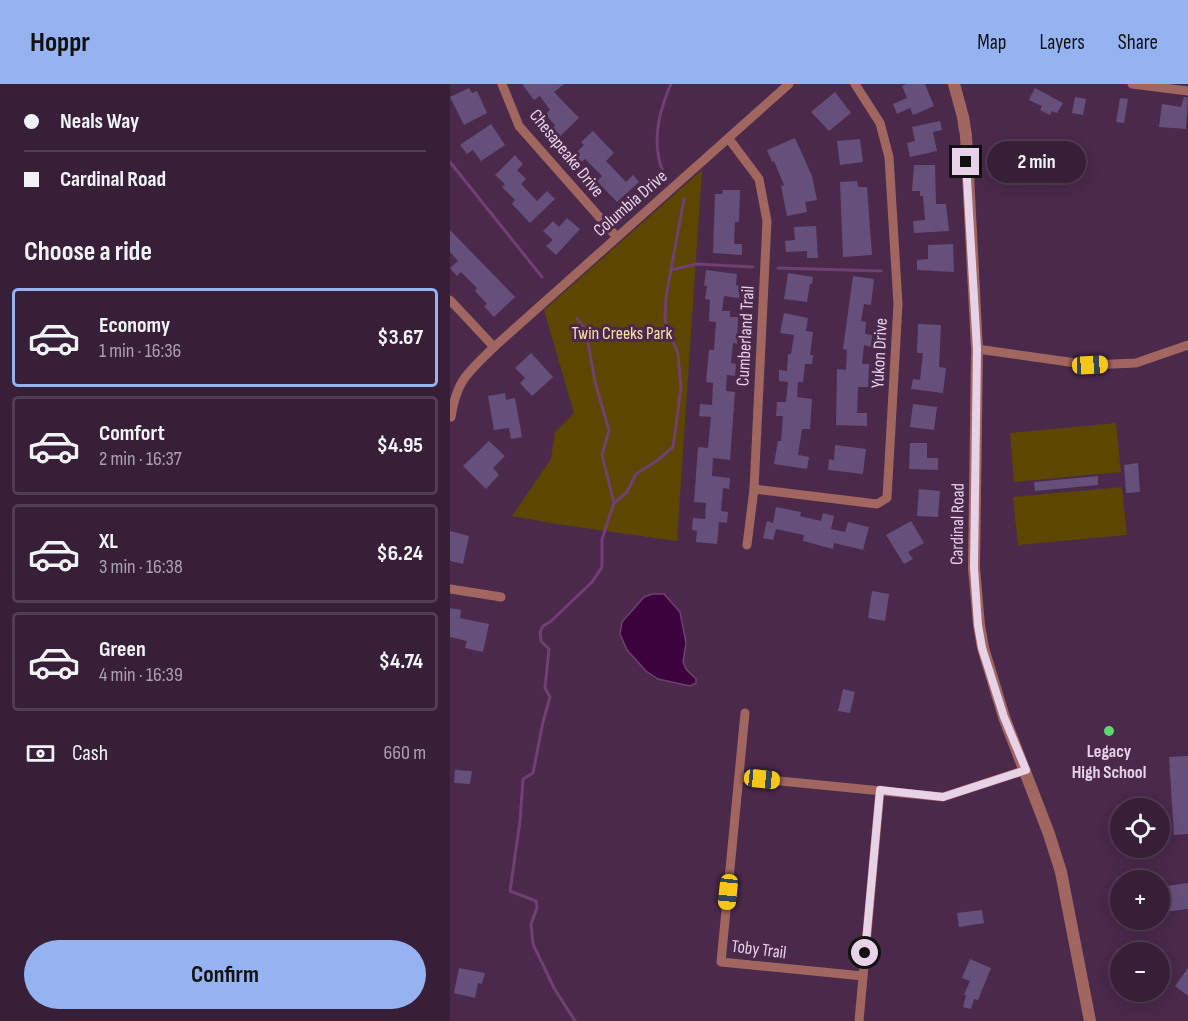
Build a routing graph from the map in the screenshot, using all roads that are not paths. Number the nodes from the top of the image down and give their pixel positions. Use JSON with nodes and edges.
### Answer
{"nodes":[{"id":1,"x":502,"y":84,"type":"edge"},
{"id":2,"x":789,"y":84,"type":"edge"},
{"id":3,"x":855,"y":84,"type":"edge"},
{"id":4,"x":954,"y":84,"type":"edge"},
{"id":5,"x":1132,"y":84,"type":"edge"},
{"id":6,"x":1184,"y":88,"type":"edge"},
{"id":7,"x":729,"y":139,"type":"junction"},
{"id":8,"x":616,"y":237,"type":"junction"},
{"id":9,"x":450,"y":300,"type":"edge"},
{"id":10,"x":1188,"y":345,"type":"edge"},
{"id":11,"x":494,"y":346,"type":"junction"},
{"id":12,"x":977,"y":349,"type":"junction"},
{"id":13,"x":451,"y":417,"type":"edge"},
{"id":14,"x":754,"y":489,"type":"junction"},
{"id":15,"x":747,"y":545,"type":"dead end"},
{"id":16,"x":450,"y":589,"type":"edge"},
{"id":17,"x":501,"y":597,"type":"dead end"},
{"id":18,"x":745,"y":713,"type":"dead end"},
{"id":19,"x":1026,"y":770,"type":"junction"},
{"id":20,"x":739,"y":777,"type":"junction"},
{"id":21,"x":880,"y":790,"type":"junction"},
{"id":22,"x":862,"y":976,"type":"junction"},
{"id":23,"x":858,"y":1021,"type":"edge"},
{"id":24,"x":1090,"y":1021,"type":"edge"}],
"edges":[{"from":1,"to":8,"type":"street","name":"Chesapeake Drive"},
{"from":2,"to":7,"type":"street","name":"Columbia Drive"},
{"from":3,"to":14,"type":"street","name":"Yukon Drive"},
{"from":4,"to":12,"type":"street","name":"Cardinal Road"},
{"from":5,"to":6,"type":"street"},
{"from":7,"to":8,"type":"street","name":"Columbia Drive"},
{"from":7,"to":14,"type":"street","name":"Cumberland Trail"},
{"from":8,"to":11,"type":"street","name":"Columbia Drive"},
{"from":9,"to":11,"type":"street"},
{"from":10,"to":12,"type":"street"},
{"from":11,"to":13,"type":"street","name":"Columbia Drive"},
{"from":12,"to":19,"type":"street","name":"Cardinal Road"},
{"from":14,"to":15,"type":"street","name":"Cumberland Trail"},
{"from":16,"to":17,"type":"street"},
{"from":18,"to":20,"type":"street","name":"Toby Trail"},
{"from":19,"to":21,"type":"street"},
{"from":19,"to":24,"type":"street","name":"Cardinal Road"},
{"from":20,"to":21,"type":"street"},
{"from":20,"to":22,"type":"street","name":"Toby Trail"},
{"from":21,"to":22,"type":"street"},
{"from":22,"to":23,"type":"street"}]}
